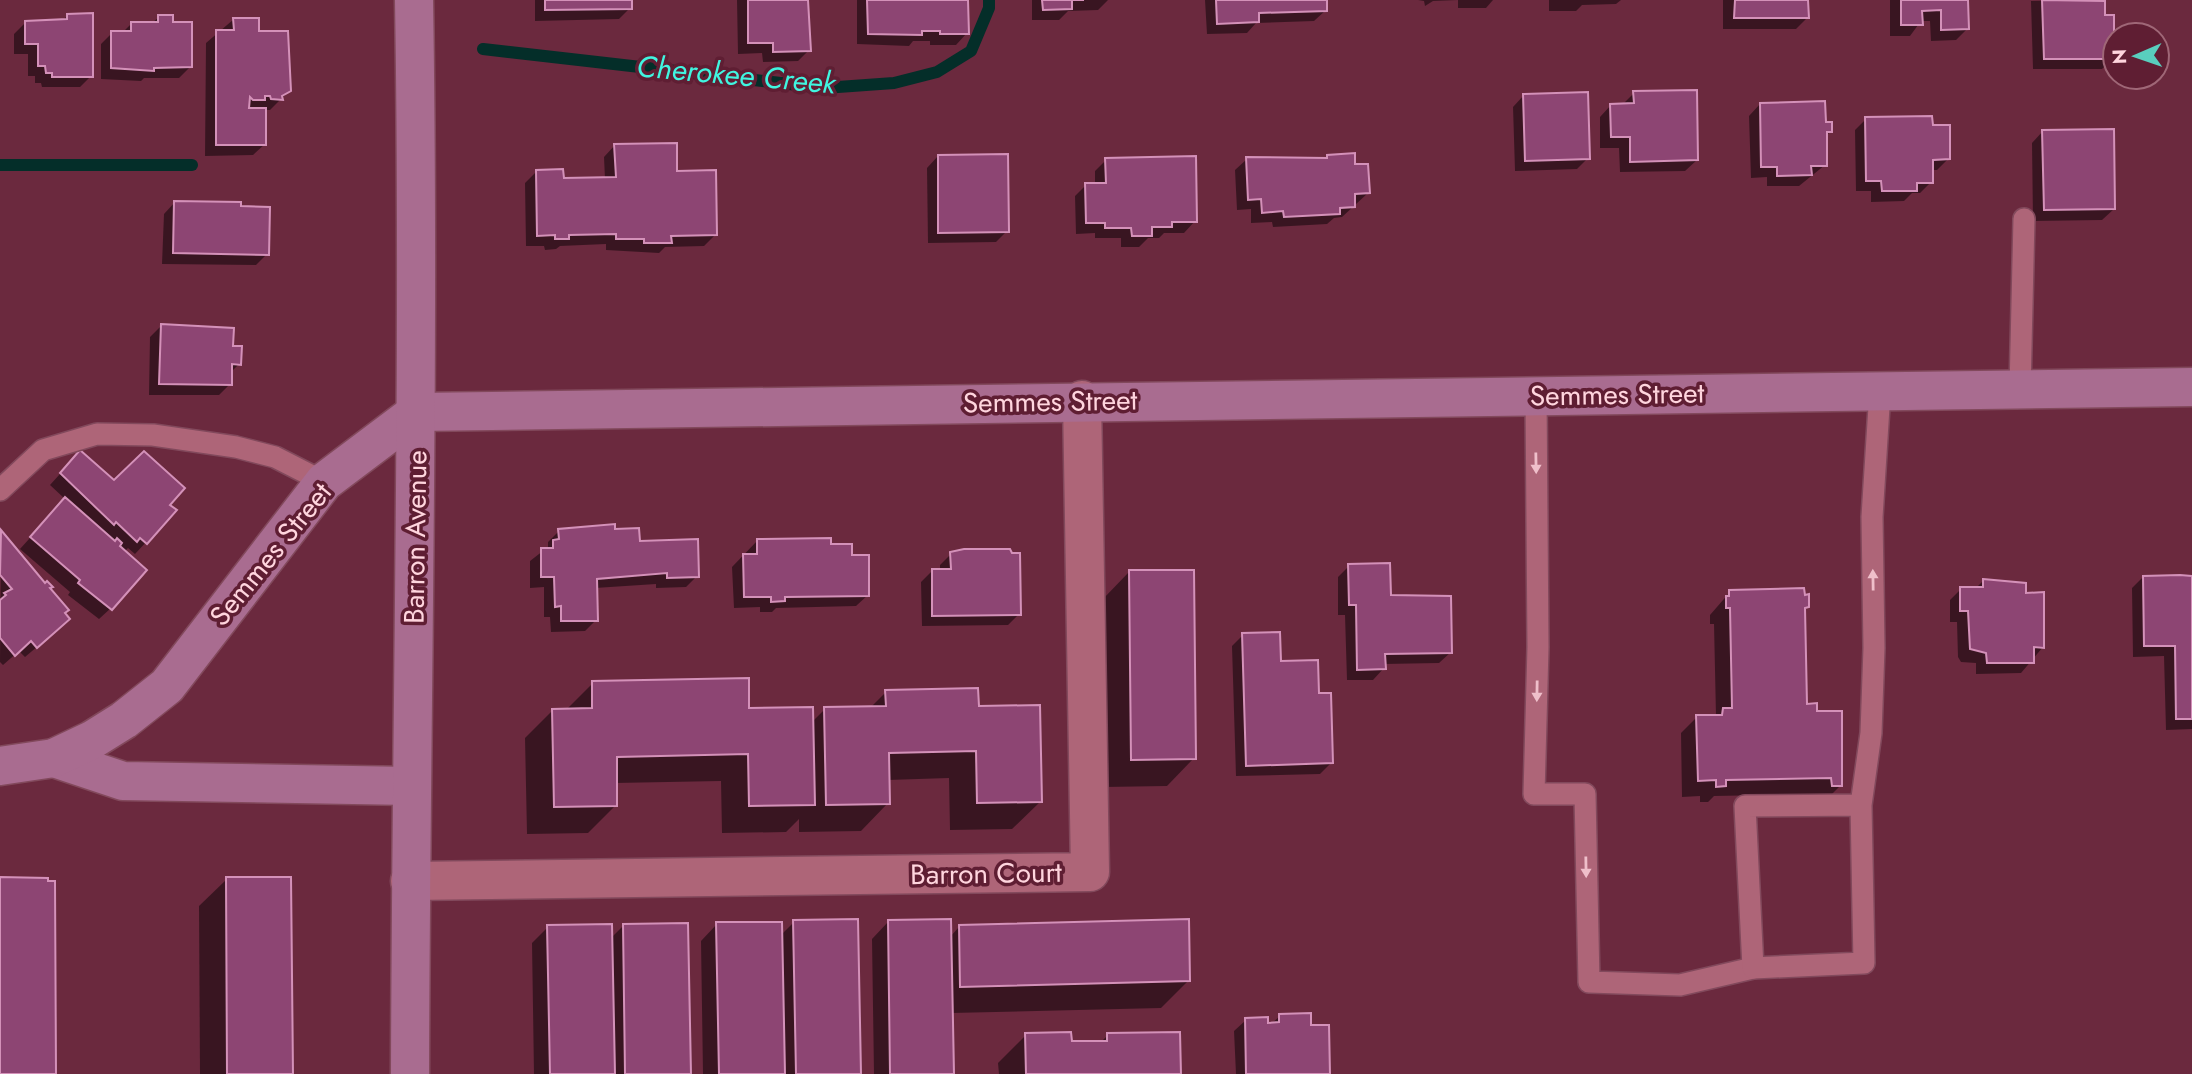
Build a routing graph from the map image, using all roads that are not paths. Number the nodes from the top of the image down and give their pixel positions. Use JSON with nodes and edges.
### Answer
{"nodes":[{"id":1,"x":414,"y":0,"type":"edge"},
{"id":2,"x":2024,"y":219,"type":"dead end"},
{"id":3,"x":2192,"y":387,"type":"edge"},
{"id":4,"x":2020,"y":389,"type":"junction"},
{"id":5,"x":1881,"y":391,"type":"junction"},
{"id":6,"x":1536,"y":395,"type":"junction"},
{"id":7,"x":1082,"y":400,"type":"junction"},
{"id":8,"x":418,"y":412,"type":"junction"},
{"id":9,"x":324,"y":482,"type":"junction"},
{"id":10,"x":0,"y":490,"type":"edge"},
{"id":11,"x":54,"y":758,"type":"junction"},
{"id":12,"x":0,"y":766,"type":"edge"},
{"id":13,"x":410,"y":786,"type":"junction"},
{"id":14,"x":1861,"y":805,"type":"junction"},
{"id":15,"x":411,"y":881,"type":"junction"},
{"id":16,"x":1753,"y":968,"type":"junction"},
{"id":17,"x":410,"y":1074,"type":"edge"}],
"edges":[{"from":1,"to":8,"type":"main road","name":"Barron Avenue"},
{"from":2,"to":4,"type":"lane"},
{"from":3,"to":4,"type":"main road","name":"Semmes Street"},
{"from":4,"to":5,"type":"main road","name":"Semmes Street"},
{"from":5,"to":6,"type":"main road","name":"Semmes Street"},
{"from":14,"to":5,"type":"lane","one_way":true},
{"from":6,"to":7,"type":"main road","name":"Semmes Street"},
{"from":6,"to":16,"type":"lane","one_way":true},
{"from":7,"to":8,"type":"main road","name":"Semmes Street"},
{"from":7,"to":15,"type":"street","name":"Barron Court"},
{"from":8,"to":9,"type":"main road","name":"Semmes Street"},
{"from":8,"to":13,"type":"main road","name":"Barron Avenue"},
{"from":9,"to":10,"type":"lane"},
{"from":9,"to":11,"type":"main road","name":"Semmes Street"},
{"from":11,"to":12,"type":"main road","name":"Semmes Street"},
{"from":11,"to":13,"type":"main road","name":"Semmes Street"},
{"from":13,"to":15,"type":"main road","name":"Barron Avenue"},
{"from":14,"to":16,"type":"lane"},
{"from":14,"to":16,"type":"lane"},
{"from":15,"to":17,"type":"main road","name":"Barron Avenue"}]}
